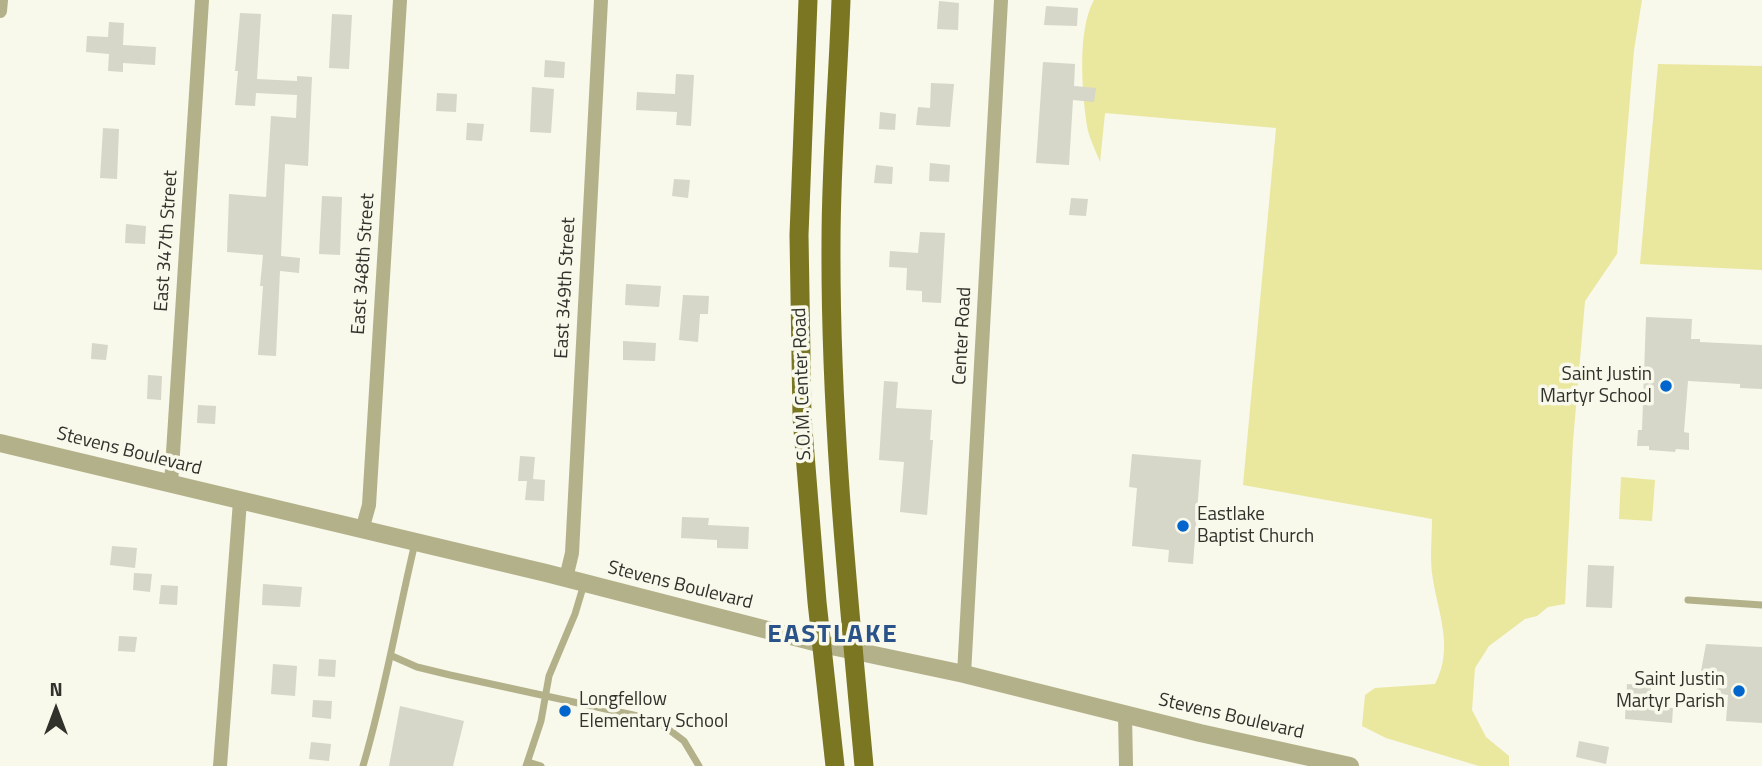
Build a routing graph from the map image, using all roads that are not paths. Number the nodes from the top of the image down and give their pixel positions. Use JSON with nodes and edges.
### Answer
{"nodes":[{"id":1,"x":1,"y":0,"type":"edge"},
{"id":2,"x":202,"y":0,"type":"edge"},
{"id":3,"x":400,"y":0,"type":"edge"},
{"id":4,"x":601,"y":0,"type":"edge"},
{"id":5,"x":808,"y":0,"type":"edge"},
{"id":6,"x":841,"y":0,"type":"edge"},
{"id":7,"x":1002,"y":0,"type":"edge"},
{"id":8,"x":0,"y":11,"type":"edge"},
{"id":9,"x":0,"y":443,"type":"edge"},
{"id":10,"x":171,"y":484,"type":"junction"},
{"id":11,"x":240,"y":501,"type":"junction"},
{"id":12,"x":362,"y":530,"type":"junction"},
{"id":13,"x":416,"y":542,"type":"junction"},
{"id":14,"x":566,"y":578,"type":"junction"},
{"id":15,"x":584,"y":583,"type":"junction"},
{"id":16,"x":1688,"y":600,"type":"dead end"},
{"id":17,"x":1762,"y":605,"type":"edge"},
{"id":18,"x":822,"y":644,"type":"junction"},
{"id":19,"x":853,"y":650,"type":"junction"},
{"id":20,"x":392,"y":656,"type":"junction"},
{"id":21,"x":964,"y":674,"type":"junction"},
{"id":22,"x":545,"y":696,"type":"junction"},
{"id":23,"x":1125,"y":714,"type":"junction"},
{"id":24,"x":527,"y":764,"type":"edge"},
{"id":25,"x":220,"y":766,"type":"edge"},
{"id":26,"x":363,"y":766,"type":"edge"},
{"id":27,"x":541,"y":766,"type":"edge"},
{"id":28,"x":699,"y":766,"type":"edge"},
{"id":29,"x":835,"y":766,"type":"edge"},
{"id":30,"x":864,"y":766,"type":"edge"},
{"id":31,"x":1126,"y":766,"type":"edge"},
{"id":32,"x":1350,"y":766,"type":"edge"}],
"edges":[{"from":1,"to":8,"type":"street"},
{"from":2,"to":10,"type":"street","name":"East 347th Street"},
{"from":3,"to":12,"type":"street","name":"East 348th Street"},
{"from":4,"to":14,"type":"street","name":"East 349th Street"},
{"from":5,"to":18,"type":"main road","name":"S.O.M. Center Road"},
{"from":6,"to":19,"type":"main road","name":"S.O.M. Center Road"},
{"from":7,"to":21,"type":"street","name":"Center Road"},
{"from":9,"to":10,"type":"street","name":"Stevens Boulevard"},
{"from":10,"to":11,"type":"street","name":"Stevens Boulevard"},
{"from":11,"to":12,"type":"street","name":"Stevens Boulevard"},
{"from":11,"to":25,"type":"street"},
{"from":12,"to":13,"type":"street","name":"Stevens Boulevard"},
{"from":13,"to":14,"type":"street","name":"Stevens Boulevard"},
{"from":13,"to":20,"type":"lane"},
{"from":14,"to":15,"type":"street","name":"Stevens Boulevard"},
{"from":15,"to":18,"type":"street","name":"Stevens Boulevard"},
{"from":15,"to":22,"type":"lane"},
{"from":16,"to":17,"type":"lane"},
{"from":18,"to":19,"type":"street","name":"Stevens Boulevard"},
{"from":18,"to":29,"type":"main road","name":"S.O.M. Center Road"},
{"from":19,"to":21,"type":"street","name":"Stevens Boulevard"},
{"from":19,"to":30,"type":"main road","name":"S.O.M. Center Road"},
{"from":20,"to":22,"type":"lane"},
{"from":20,"to":26,"type":"lane"},
{"from":21,"to":23,"type":"street","name":"Stevens Boulevard"},
{"from":22,"to":24,"type":"lane"},
{"from":22,"to":28,"type":"lane"},
{"from":23,"to":31,"type":"street"},
{"from":23,"to":32,"type":"street","name":"Stevens Boulevard"},
{"from":24,"to":27,"type":"lane"}]}
